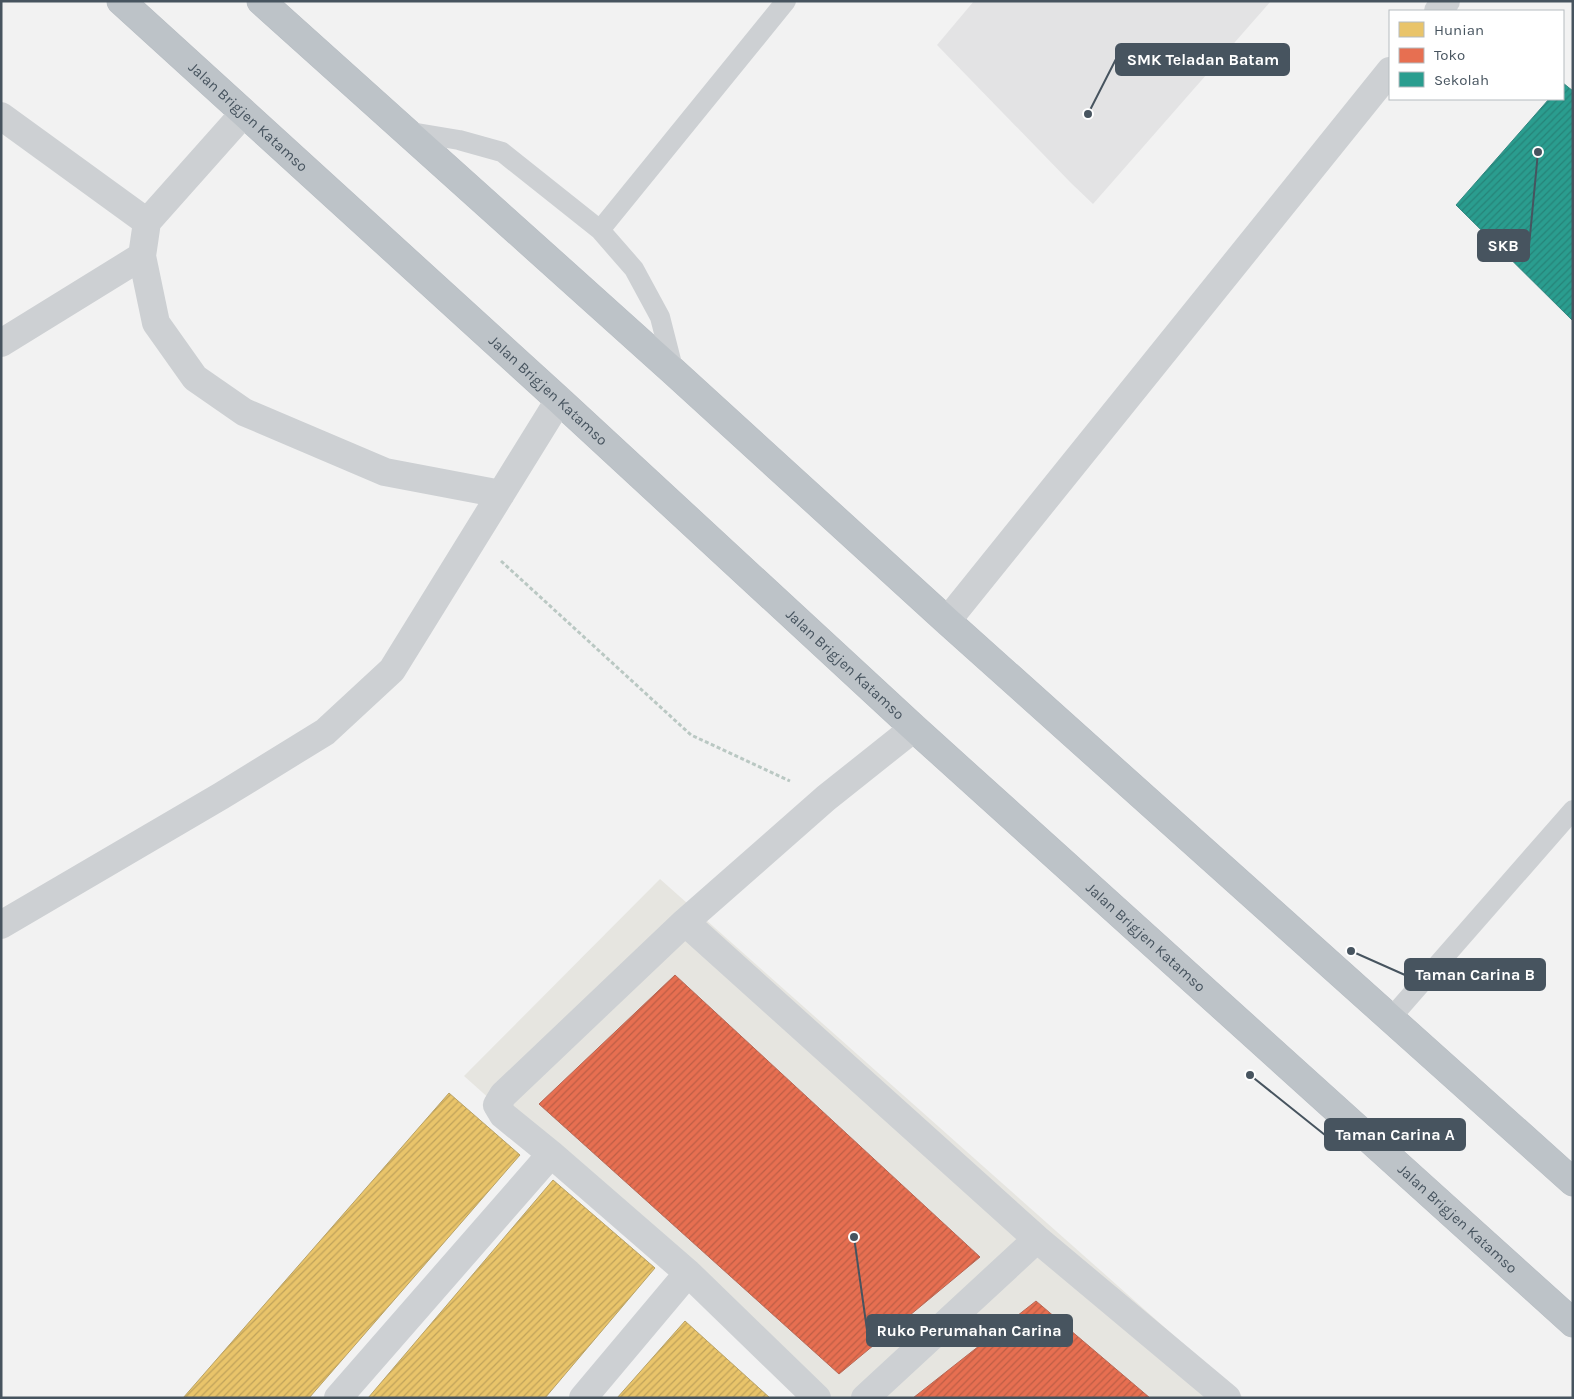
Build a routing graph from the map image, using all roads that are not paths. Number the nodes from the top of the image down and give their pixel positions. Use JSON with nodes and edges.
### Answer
{"nodes":[{"id":1,"x":121,"y":1,"type":"edge"},
{"id":2,"x":261,"y":1,"type":"edge"},
{"id":3,"x":786,"y":1,"type":"edge"},
{"id":4,"x":1389,"y":72,"type":"edge"},
{"id":5,"x":244,"y":113,"type":"junction"},
{"id":6,"x":1,"y":116,"type":"edge"},
{"id":7,"x":405,"y":131,"type":"junction"},
{"id":8,"x":147,"y":222,"type":"junction"},
{"id":9,"x":600,"y":230,"type":"junction"},
{"id":10,"x":142,"y":256,"type":"junction"},
{"id":11,"x":1,"y":343,"type":"edge"},
{"id":12,"x":674,"y":372,"type":"junction"},
{"id":13,"x":559,"y":400,"type":"junction"},
{"id":14,"x":501,"y":494,"type":"junction"},
{"id":15,"x":947,"y":621,"type":"junction"},
{"id":16,"x":914,"y":728,"type":"junction"},
{"id":17,"x":1573,"y":810,"type":"edge"},
{"id":18,"x":685,"y":922,"type":"junction"},
{"id":19,"x":1,"y":925,"type":"edge"},
{"id":20,"x":1390,"y":1019,"type":"junction"},
{"id":21,"x":551,"y":1154,"type":"junction"},
{"id":22,"x":1573,"y":1182,"type":"edge"},
{"id":23,"x":1038,"y":1239,"type":"junction"},
{"id":24,"x":688,"y":1273,"type":"junction"},
{"id":25,"x":1573,"y":1324,"type":"edge"},
{"id":26,"x":338,"y":1398,"type":"edge"},
{"id":27,"x":583,"y":1398,"type":"edge"},
{"id":28,"x":817,"y":1398,"type":"edge"},
{"id":29,"x":865,"y":1398,"type":"edge"},
{"id":30,"x":1227,"y":1398,"type":"edge"}],
"edges":[{"from":1,"to":5,"type":"highway","name":"Jalan Brigjen Katamso"},
{"from":2,"to":7,"type":"highway"},
{"from":3,"to":9,"type":"lane"},
{"from":4,"to":15,"type":"street"},
{"from":5,"to":8,"type":"street"},
{"from":5,"to":13,"type":"highway","name":"Jalan Brigjen Katamso"},
{"from":6,"to":8,"type":"street"},
{"from":7,"to":9,"type":"lane"},
{"from":7,"to":12,"type":"highway"},
{"from":8,"to":10,"type":"street"},
{"from":9,"to":12,"type":"lane"},
{"from":10,"to":11,"type":"street"},
{"from":10,"to":14,"type":"street"},
{"from":12,"to":15,"type":"highway"},
{"from":13,"to":14,"type":"street"},
{"from":13,"to":16,"type":"highway","name":"Jalan Brigjen Katamso"},
{"from":14,"to":19,"type":"street"},
{"from":15,"to":20,"type":"highway"},
{"from":16,"to":18,"type":"street"},
{"from":16,"to":25,"type":"highway","name":"Jalan Brigjen Katamso"},
{"from":17,"to":20,"type":"lane"},
{"from":18,"to":21,"type":"street"},
{"from":18,"to":23,"type":"street"},
{"from":20,"to":22,"type":"highway"},
{"from":21,"to":24,"type":"street"},
{"from":21,"to":26,"type":"street"},
{"from":23,"to":29,"type":"street"},
{"from":23,"to":30,"type":"street"},
{"from":24,"to":27,"type":"street"},
{"from":24,"to":28,"type":"street"}]}
